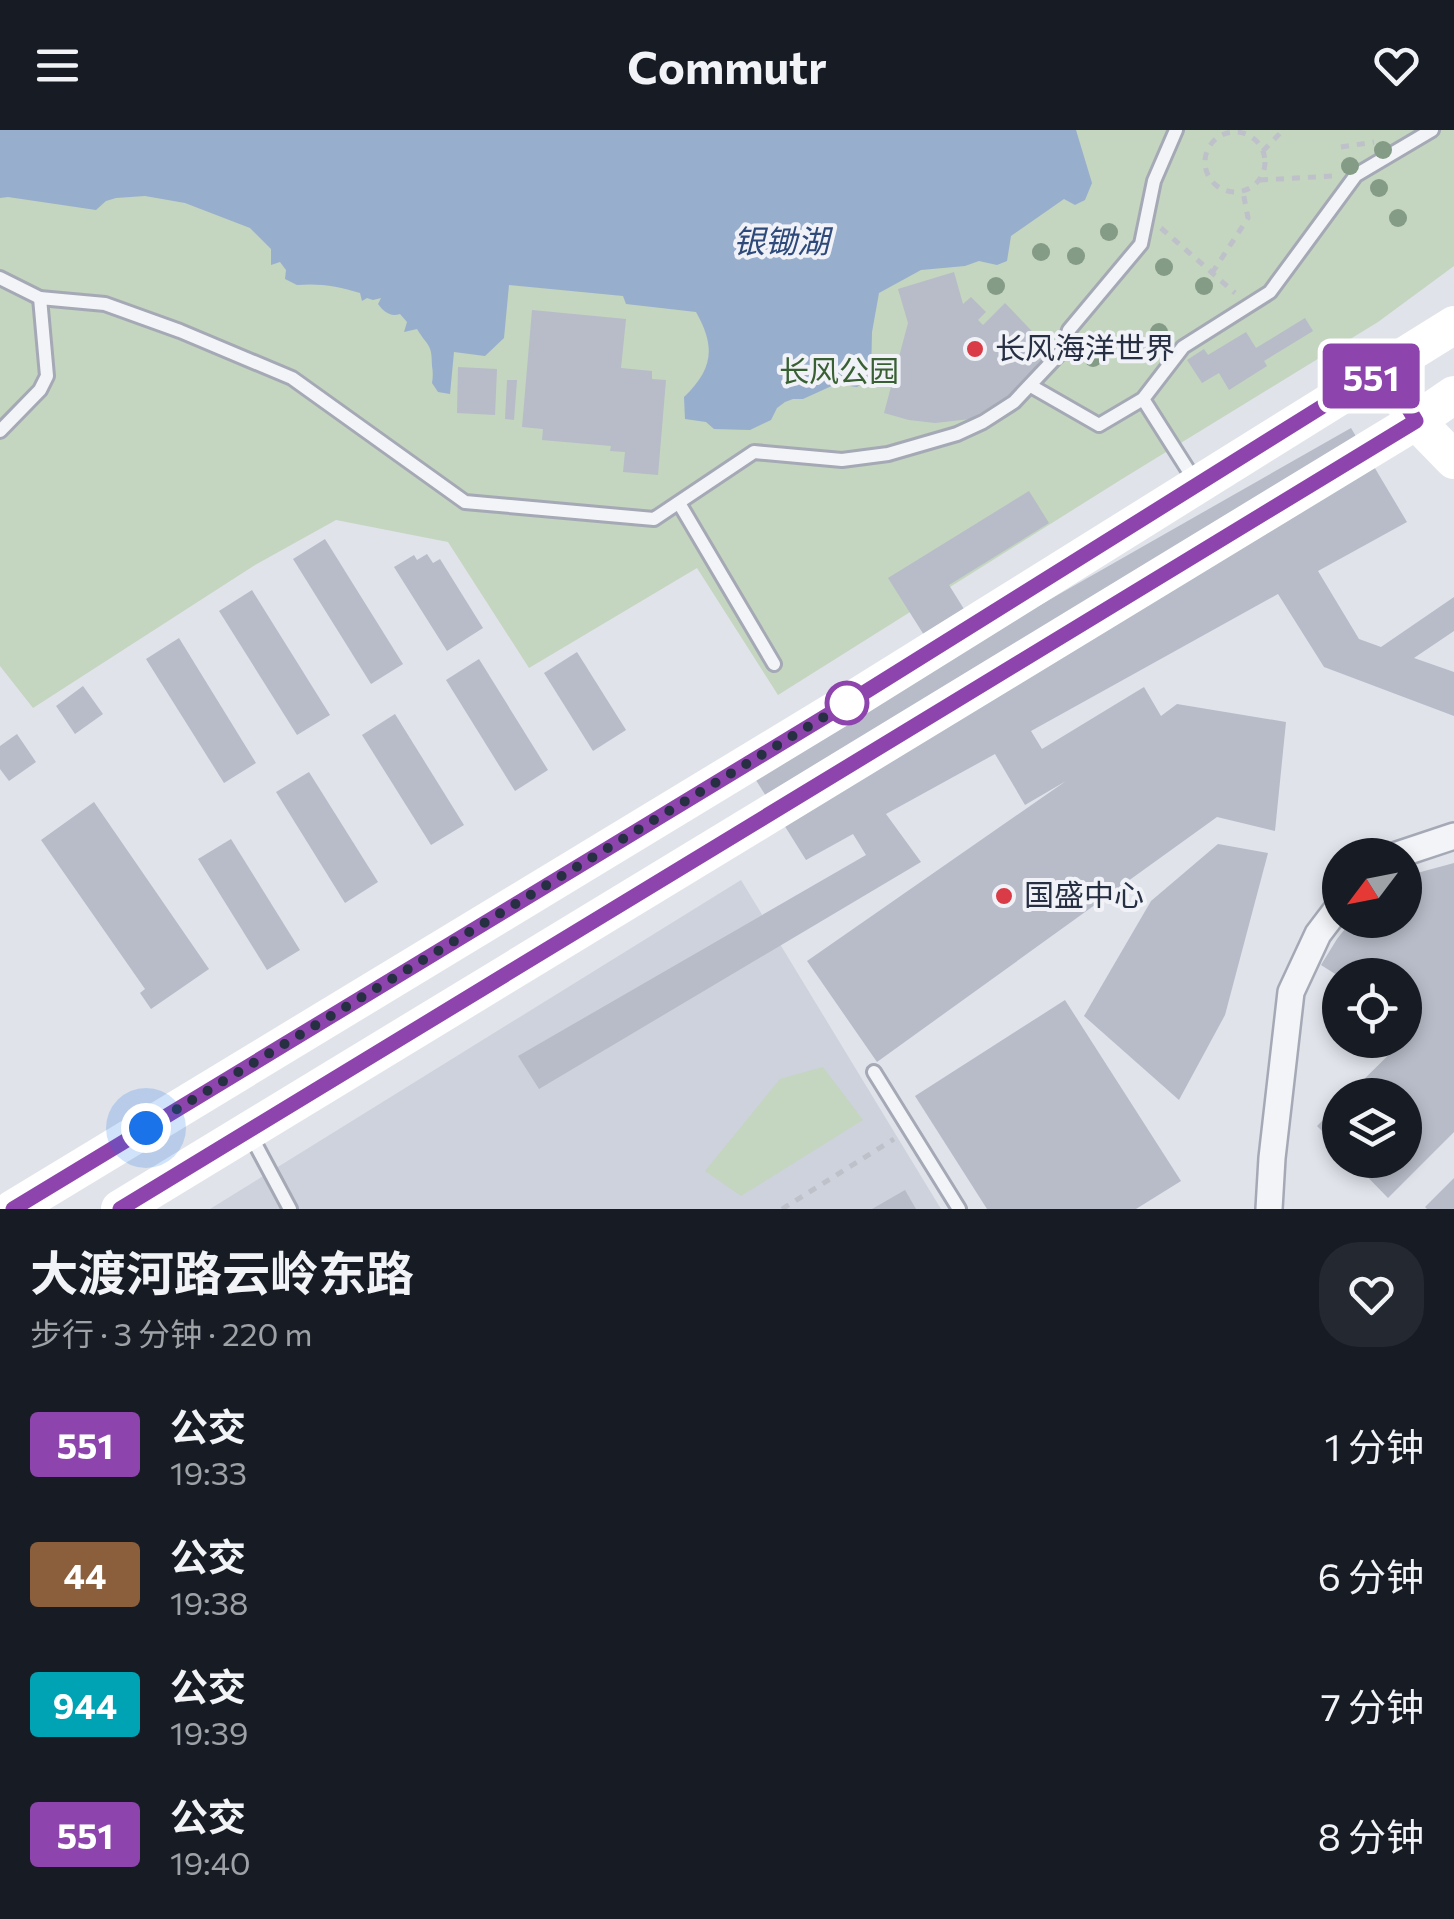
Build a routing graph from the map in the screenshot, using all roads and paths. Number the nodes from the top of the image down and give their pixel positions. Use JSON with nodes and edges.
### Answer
{"nodes":[{"id":1,"x":1176,"y":130,"type":"edge"},
{"id":2,"x":1283,"y":130,"type":"edge"},
{"id":3,"x":1432,"y":130,"type":"edge"},
{"id":4,"x":1263,"y":151,"type":"junction"},
{"id":5,"x":1356,"y":174,"type":"junction"},
{"id":6,"x":1260,"y":180,"type":"junction"},
{"id":7,"x":1243,"y":192,"type":"junction"},
{"id":8,"x":1147,"y":216,"type":"junction"},
{"id":9,"x":1212,"y":273,"type":"junction"},
{"id":10,"x":0,"y":278,"type":"edge"},
{"id":11,"x":40,"y":298,"type":"junction"},
{"id":12,"x":1249,"y":305,"type":"junction"},
{"id":13,"x":1454,"y":325,"type":"edge"},
{"id":14,"x":1384,"y":368,"type":"junction"},
{"id":15,"x":1031,"y":386,"type":"junction"},
{"id":16,"x":1454,"y":396,"type":"edge"},
{"id":17,"x":1143,"y":399,"type":"junction"},
{"id":18,"x":1416,"y":421,"type":"junction"},
{"id":19,"x":0,"y":430,"type":"edge"},
{"id":20,"x":1454,"y":460,"type":"edge"},
{"id":21,"x":1198,"y":485,"type":"junction"},
{"id":22,"x":679,"y":502,"type":"junction"},
{"id":23,"x":774,"y":664,"type":"dead end"},
{"id":24,"x":1454,"y":836,"type":"edge"},
{"id":25,"x":1422,"y":847,"type":"edge"},
{"id":26,"x":1322,"y":929,"type":"edge"},
{"id":27,"x":874,"y":1072,"type":"dead end"},
{"id":28,"x":909,"y":1129,"type":"junction"},
{"id":29,"x":248,"y":1131,"type":"junction"},
{"id":30,"x":13,"y":1209,"type":"edge"},
{"id":31,"x":120,"y":1209,"type":"edge"},
{"id":32,"x":290,"y":1209,"type":"edge"},
{"id":33,"x":782,"y":1209,"type":"edge"},
{"id":34,"x":959,"y":1209,"type":"edge"},
{"id":35,"x":1269,"y":1209,"type":"edge"}],
"edges":[{"from":1,"to":8,"type":"lane"},
{"from":2,"to":4,"type":"path"},
{"from":3,"to":5,"type":"lane"},
{"from":4,"to":6,"type":"path"},
{"from":4,"to":7,"type":"path"},
{"from":5,"to":6,"type":"path"},
{"from":5,"to":12,"type":"lane"},
{"from":6,"to":7,"type":"path"},
{"from":7,"to":9,"type":"path"},
{"from":8,"to":9,"type":"path"},
{"from":8,"to":15,"type":"lane"},
{"from":9,"to":12,"type":"path"},
{"from":10,"to":11,"type":"lane"},
{"from":11,"to":19,"type":"lane"},
{"from":11,"to":22,"type":"lane"},
{"from":12,"to":17,"type":"lane"},
{"from":13,"to":14,"type":"main road"},
{"from":14,"to":18,"type":"main road"},
{"from":14,"to":21,"type":"main road"},
{"from":15,"to":17,"type":"lane"},
{"from":15,"to":22,"type":"lane"},
{"from":16,"to":18,"type":"main road"},
{"from":17,"to":21,"type":"lane"},
{"from":18,"to":20,"type":"main road"},
{"from":18,"to":29,"type":"main road"},
{"from":21,"to":30,"type":"main road"},
{"from":22,"to":23,"type":"lane"},
{"from":24,"to":25,"type":"street"},
{"from":26,"to":35,"type":"street"},
{"from":27,"to":28,"type":"lane"},
{"from":28,"to":33,"type":"path"},
{"from":28,"to":34,"type":"lane"},
{"from":29,"to":31,"type":"main road"},
{"from":29,"to":32,"type":"lane"}]}
